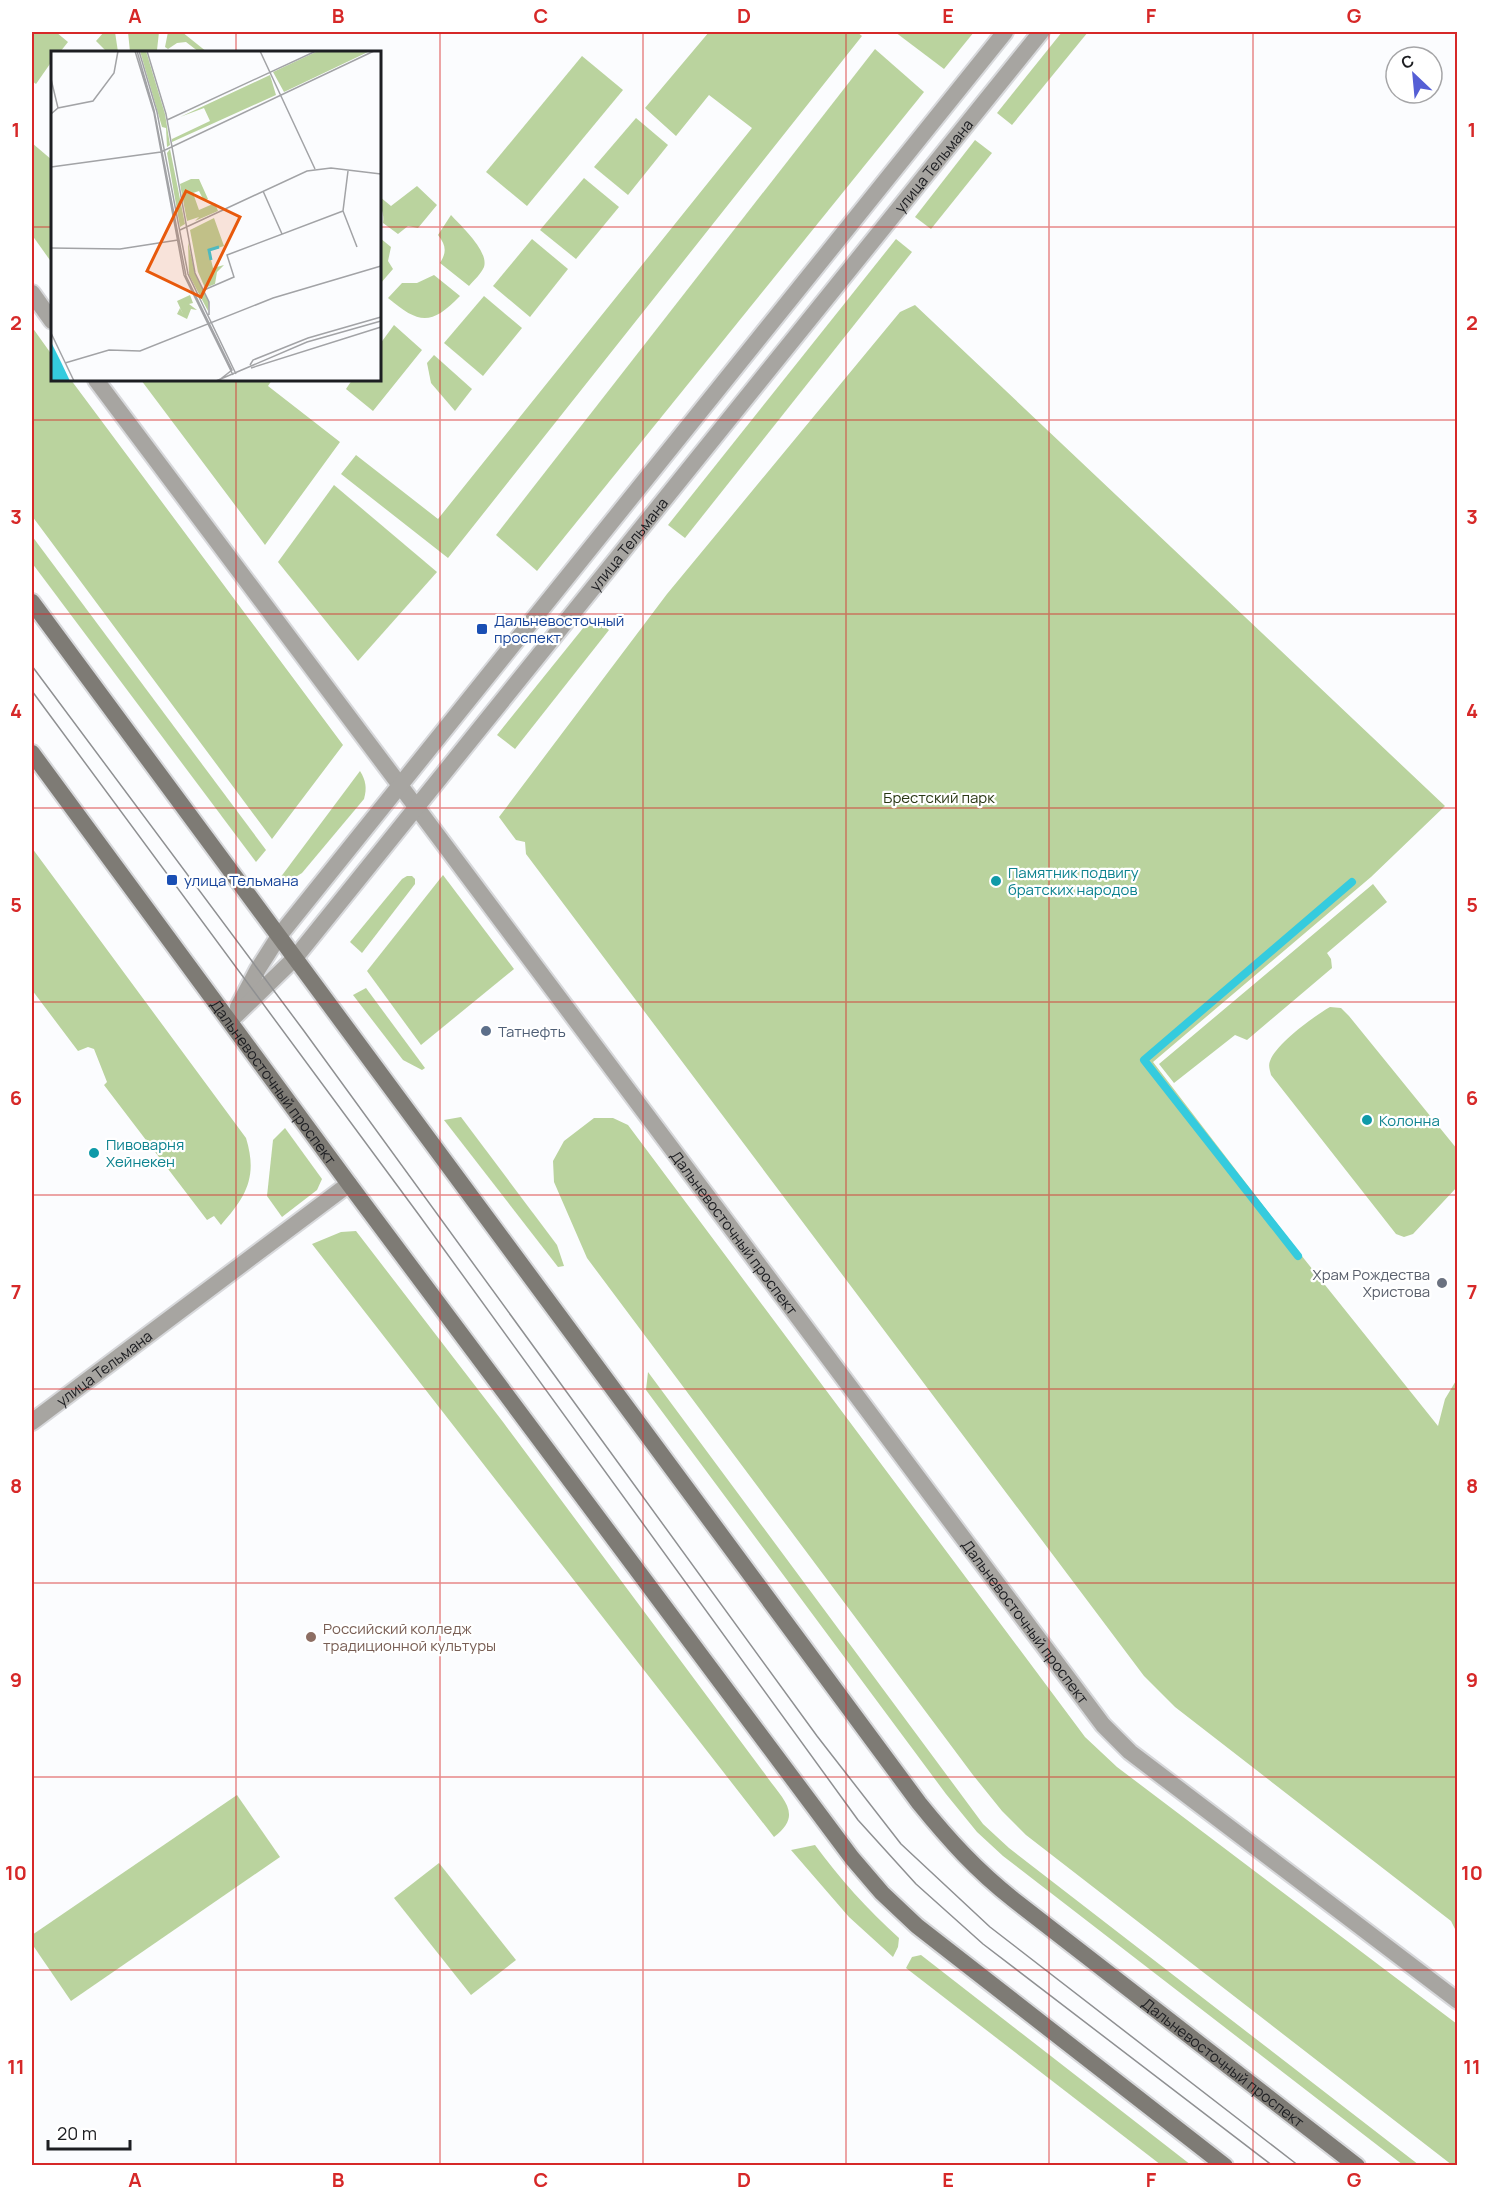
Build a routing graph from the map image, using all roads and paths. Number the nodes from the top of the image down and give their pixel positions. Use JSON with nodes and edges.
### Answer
{"nodes":[{"id":1,"x":1005,"y":32,"type":"edge"},
{"id":2,"x":1041,"y":32,"type":"edge"},
{"id":3,"x":32,"y":293,"type":"edge"},
{"id":4,"x":51,"y":320,"type":"edge"},
{"id":5,"x":97,"y":381,"type":"edge"},
{"id":6,"x":32,"y":602,"type":"edge"},
{"id":7,"x":32,"y":753,"type":"edge"},
{"id":8,"x":400,"y":785,"type":"junction"},
{"id":9,"x":417,"y":808,"type":"junction"},
{"id":10,"x":279,"y":936,"type":"junction"},
{"id":11,"x":295,"y":958,"type":"junction"},
{"id":12,"x":230,"y":1021,"type":"junction"},
{"id":13,"x":349,"y":1184,"type":"junction"},
{"id":14,"x":32,"y":1422,"type":"edge"},
{"id":15,"x":1458,"y":2001,"type":"edge"},
{"id":16,"x":1225,"y":2166,"type":"edge"},
{"id":17,"x":1357,"y":2166,"type":"edge"}],
"edges":[{"from":1,"to":8,"type":"street","name":"улица Тельмана"},
{"from":2,"to":9,"type":"street","name":"улица Тельмана"},
{"from":3,"to":4,"type":"street"},
{"from":5,"to":8,"type":"street","name":"Дальневосточный проспект"},
{"from":6,"to":10,"type":"main road","name":"Дальневосточный проспект"},
{"from":7,"to":12,"type":"main road","name":"Дальневосточный проспект"},
{"from":8,"to":9,"type":"street","name":"Дальневосточный проспект"},
{"from":8,"to":10,"type":"street","name":"улица Тельмана"},
{"from":9,"to":11,"type":"street","name":"улица Тельмана"},
{"from":9,"to":15,"type":"street","name":"Дальневосточный проспект"},
{"from":10,"to":11,"type":"main road","name":"Дальневосточный проспект"},
{"from":10,"to":12,"type":"street","name":"улица Тельмана"},
{"from":11,"to":12,"type":"street","name":"улица Тельмана"},
{"from":11,"to":17,"type":"main road","name":"Дальневосточный проспект"},
{"from":12,"to":13,"type":"main road","name":"Дальневосточный проспект"},
{"from":13,"to":14,"type":"street","name":"улица Тельмана"},
{"from":13,"to":16,"type":"main road","name":"Дальневосточный проспект"}]}
